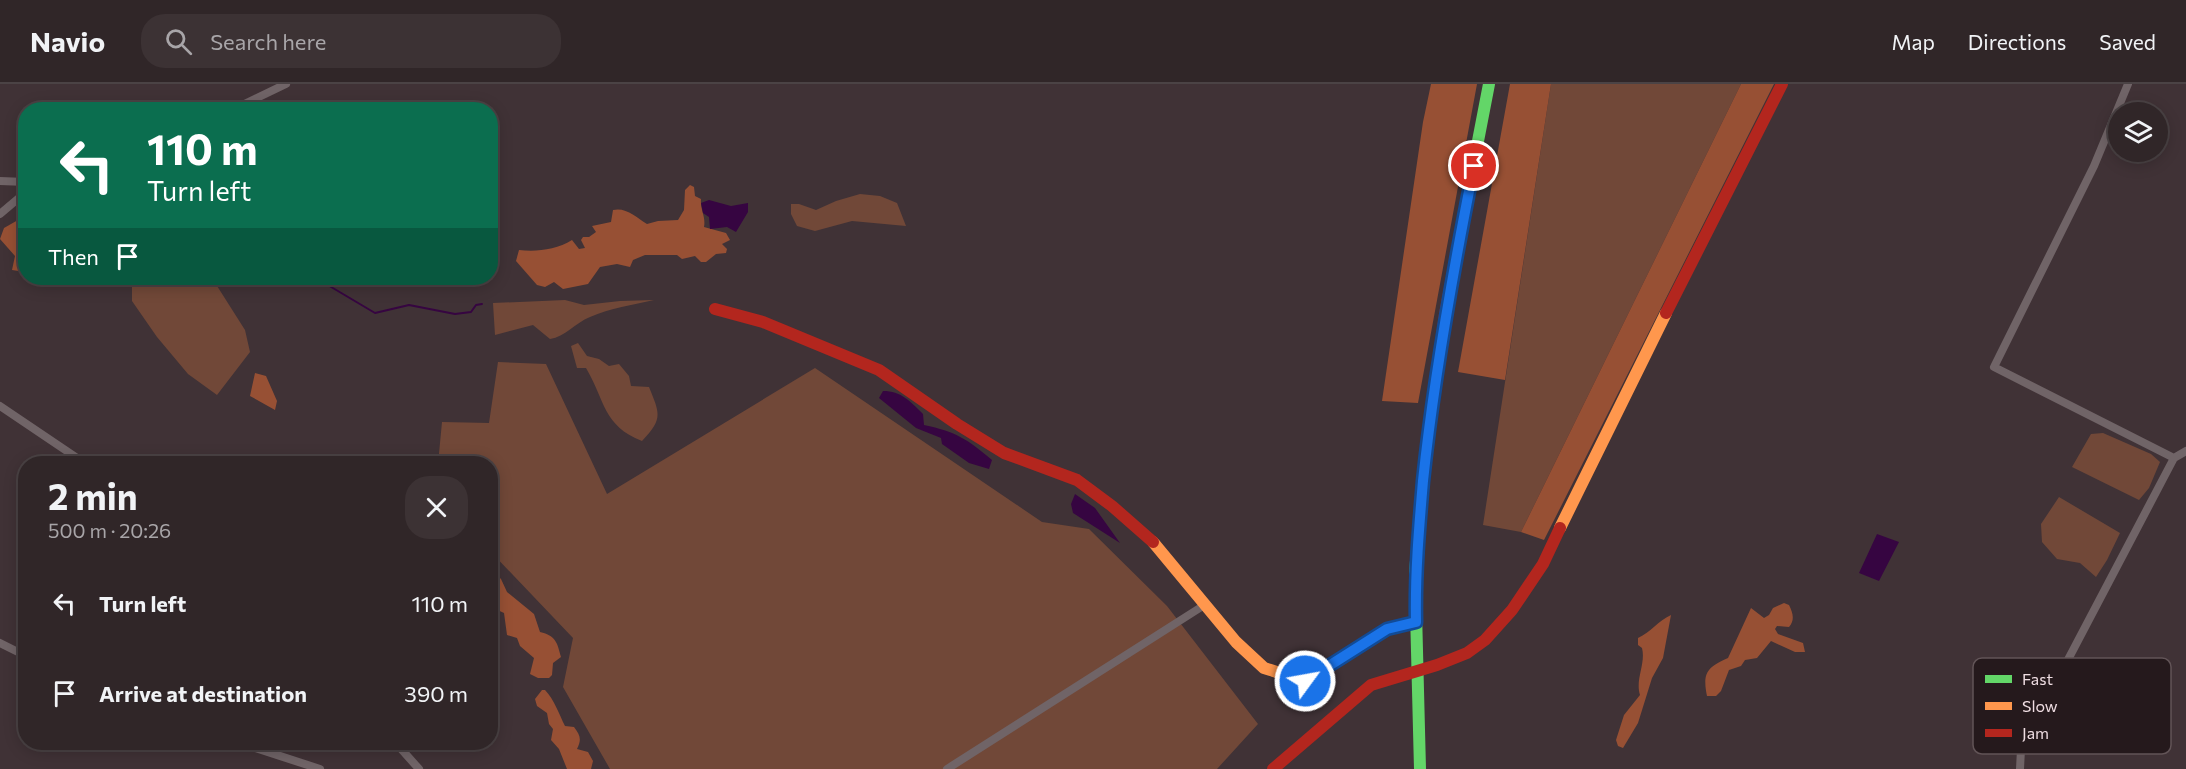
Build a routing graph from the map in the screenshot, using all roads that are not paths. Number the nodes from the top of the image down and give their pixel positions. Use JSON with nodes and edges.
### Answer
{"nodes":[{"id":1,"x":286,"y":84,"type":"edge"},
{"id":2,"x":1490,"y":84,"type":"edge"},
{"id":3,"x":1782,"y":84,"type":"edge"},
{"id":4,"x":2128,"y":84,"type":"edge"},
{"id":5,"x":249,"y":102,"type":"edge"},
{"id":6,"x":0,"y":181,"type":"edge"},
{"id":7,"x":18,"y":182,"type":"edge"},
{"id":8,"x":18,"y":199,"type":"edge"},
{"id":9,"x":0,"y":214,"type":"edge"},
{"id":10,"x":715,"y":309,"type":"dead end"},
{"id":11,"x":0,"y":406,"type":"edge"},
{"id":12,"x":2186,"y":451,"type":"edge"},
{"id":13,"x":74,"y":456,"type":"edge"},
{"id":14,"x":2174,"y":458,"type":"junction"},
{"id":15,"x":1206,"y":604,"type":"junction"},
{"id":16,"x":1416,"y":622,"type":"junction"},
{"id":17,"x":0,"y":643,"type":"edge"},
{"id":18,"x":18,"y":652,"type":"edge"},
{"id":19,"x":2070,"y":658,"type":"edge"},
{"id":20,"x":262,"y":750,"type":"edge"},
{"id":21,"x":402,"y":750,"type":"edge"},
{"id":22,"x":2022,"y":754,"type":"edge"},
{"id":23,"x":320,"y":769,"type":"edge"},
{"id":24,"x":419,"y":769,"type":"edge"},
{"id":25,"x":947,"y":769,"type":"edge"},
{"id":26,"x":1273,"y":769,"type":"edge"},
{"id":27,"x":1420,"y":769,"type":"edge"},
{"id":28,"x":2020,"y":769,"type":"edge"}],
"edges":[{"from":1,"to":5,"type":"street"},
{"from":2,"to":16,"type":"street"},
{"from":3,"to":26,"type":"street"},
{"from":4,"to":14,"type":"street"},
{"from":6,"to":7,"type":"street"},
{"from":8,"to":9,"type":"street"},
{"from":10,"to":15,"type":"street"},
{"from":11,"to":13,"type":"street"},
{"from":12,"to":14,"type":"street"},
{"from":14,"to":19,"type":"street"},
{"from":15,"to":16,"type":"street"},
{"from":15,"to":25,"type":"street"},
{"from":16,"to":27,"type":"street"},
{"from":17,"to":18,"type":"street"},
{"from":20,"to":23,"type":"street"},
{"from":21,"to":24,"type":"street"},
{"from":22,"to":28,"type":"street"}]}
